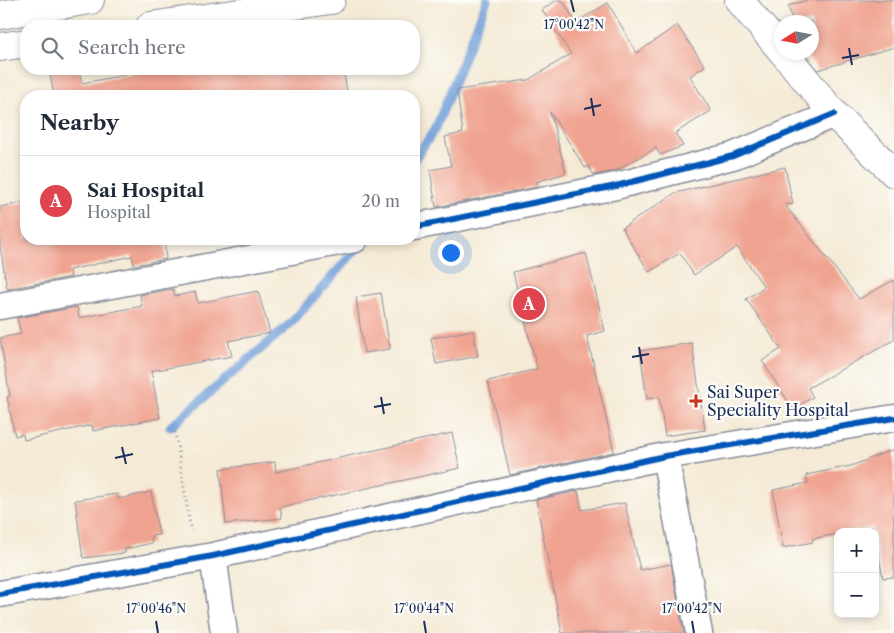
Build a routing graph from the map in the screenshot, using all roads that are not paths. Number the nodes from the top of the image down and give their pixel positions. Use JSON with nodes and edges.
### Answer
{"nodes":[{"id":1,"x":90,"y":0,"type":"edge"},
{"id":2,"x":331,"y":0,"type":"edge"},
{"id":3,"x":739,"y":0,"type":"edge"},
{"id":4,"x":0,"y":15,"type":"edge"},
{"id":5,"x":192,"y":20,"type":"edge"},
{"id":6,"x":774,"y":42,"type":"edge"},
{"id":7,"x":20,"y":44,"type":"edge"},
{"id":8,"x":0,"y":47,"type":"edge"},
{"id":9,"x":789,"y":60,"type":"edge"},
{"id":10,"x":834,"y":114,"type":"junction"},
{"id":11,"x":894,"y":173,"type":"edge"},
{"id":12,"x":420,"y":226,"type":"edge"},
{"id":13,"x":323,"y":245,"type":"edge"},
{"id":14,"x":0,"y":306,"type":"edge"},
{"id":15,"x":894,"y":418,"type":"edge"},
{"id":16,"x":665,"y":456,"type":"junction"},
{"id":17,"x":213,"y":556,"type":"junction"},
{"id":18,"x":0,"y":594,"type":"edge"},
{"id":19,"x":224,"y":633,"type":"edge"},
{"id":20,"x":699,"y":633,"type":"edge"}],
"edges":[{"from":1,"to":4,"type":"main road"},
{"from":2,"to":5,"type":"main road"},
{"from":3,"to":6,"type":"main road"},
{"from":7,"to":8,"type":"main road"},
{"from":9,"to":10,"type":"main road"},
{"from":10,"to":11,"type":"main road"},
{"from":10,"to":12,"type":"street"},
{"from":13,"to":14,"type":"street"},
{"from":15,"to":16,"type":"street"},
{"from":16,"to":17,"type":"street"},
{"from":16,"to":20,"type":"street"},
{"from":17,"to":18,"type":"street"},
{"from":17,"to":19,"type":"street"}]}
